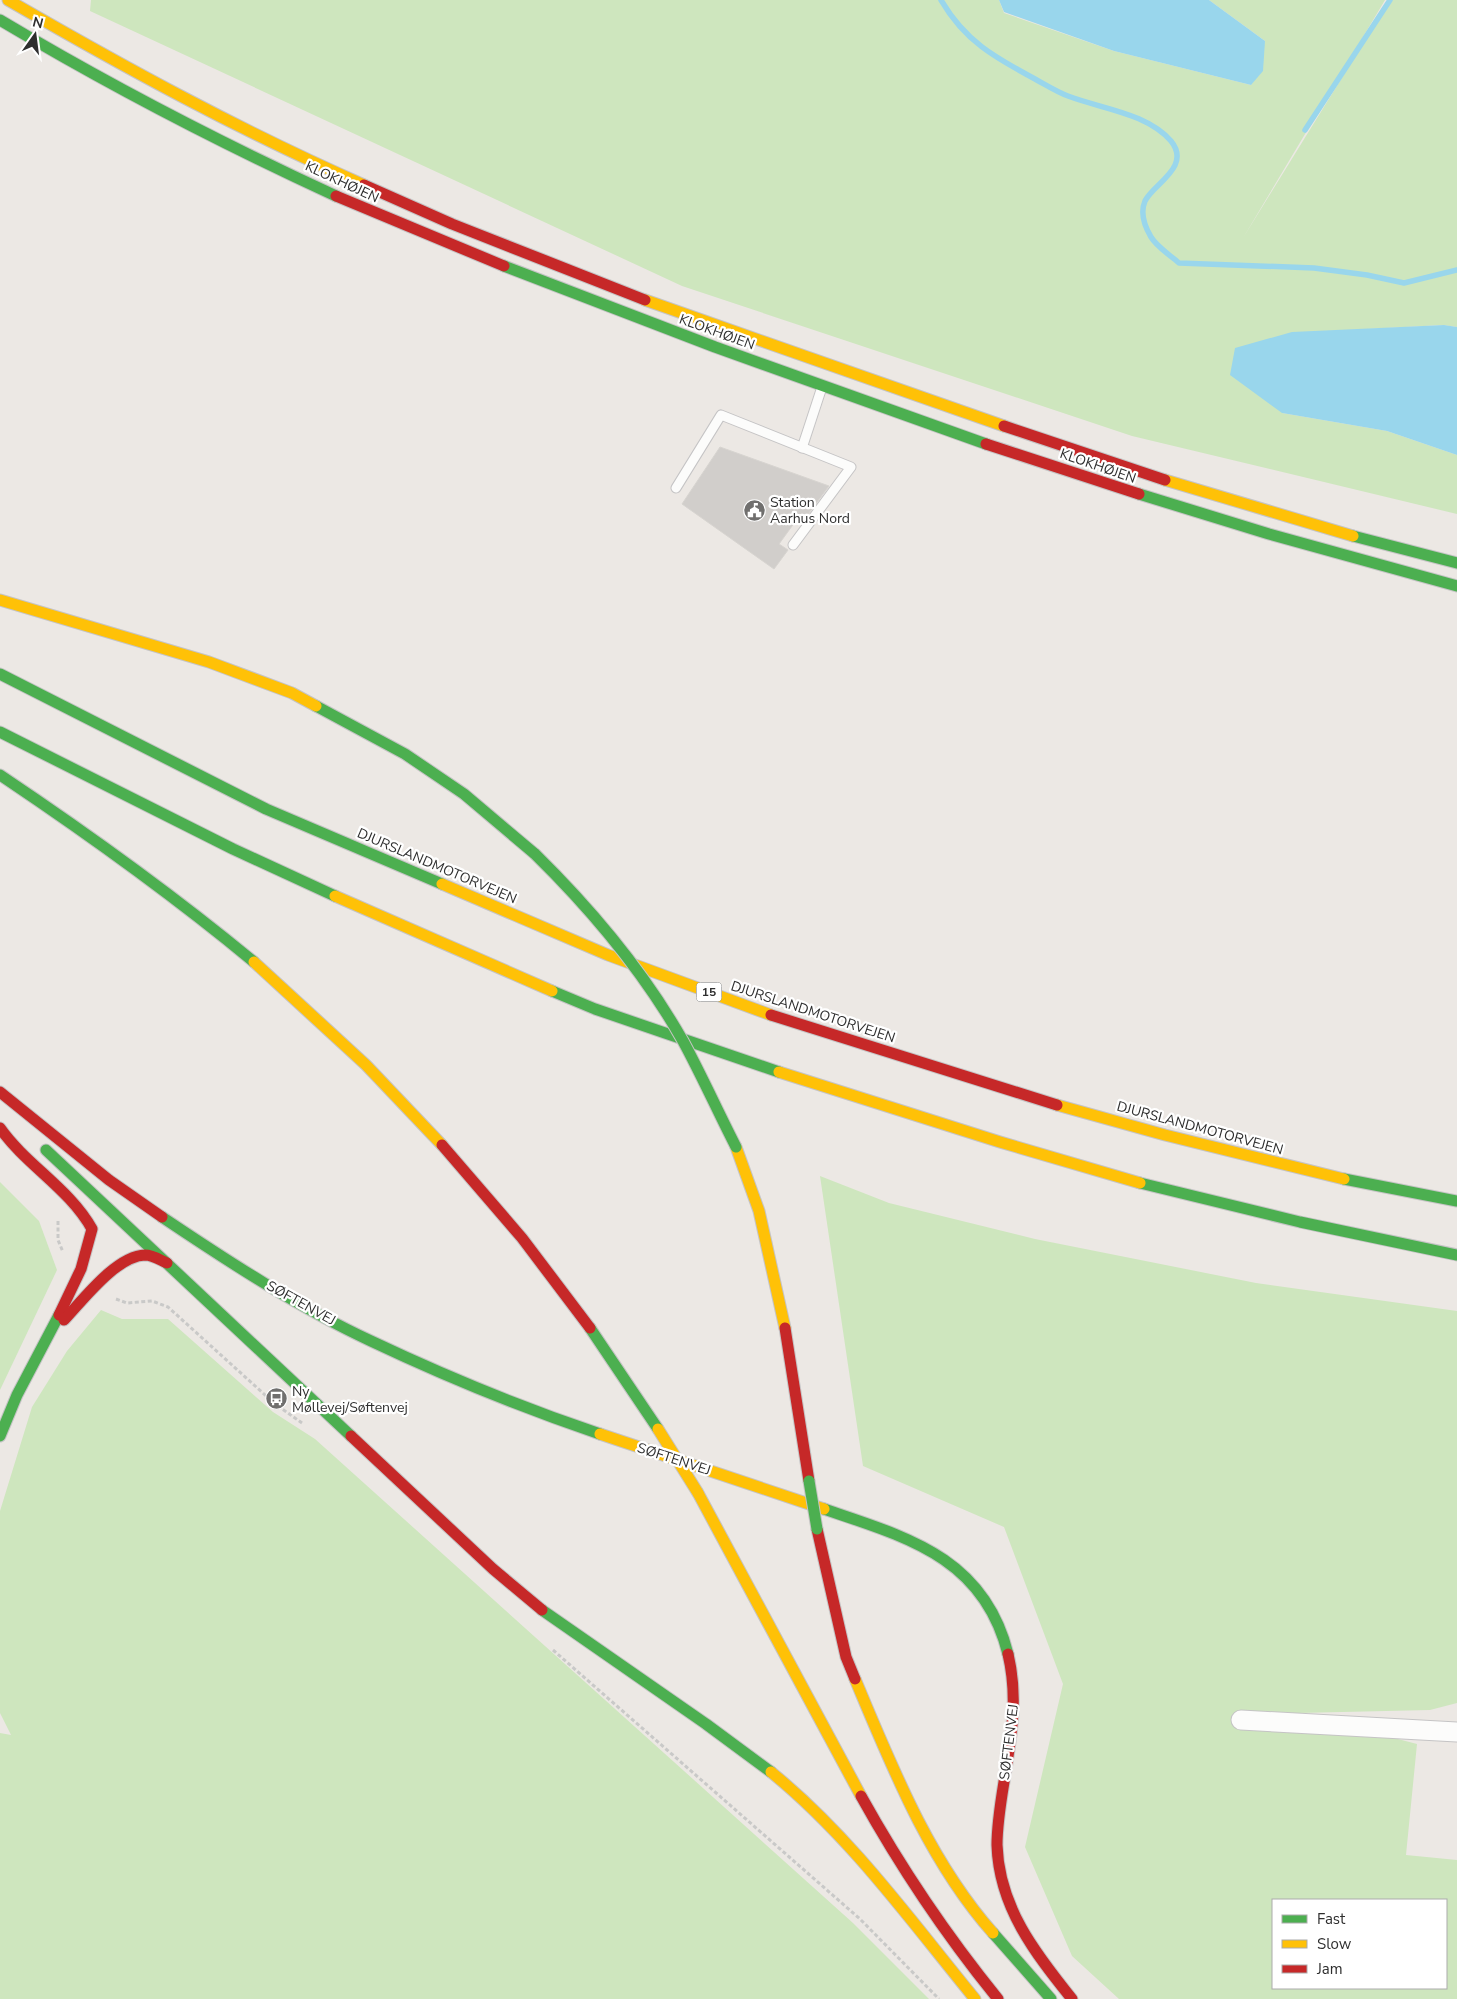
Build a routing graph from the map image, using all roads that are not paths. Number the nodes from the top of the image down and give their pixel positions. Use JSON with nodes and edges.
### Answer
{"nodes":[{"id":1,"x":8,"y":0,"type":"edge"},
{"id":2,"x":0,"y":20,"type":"edge"},
{"id":3,"x":822,"y":387,"type":"junction"},
{"id":4,"x":802,"y":448,"type":"junction"},
{"id":5,"x":676,"y":488,"type":"dead end"},
{"id":6,"x":793,"y":545,"type":"dead end"},
{"id":7,"x":1457,"y":563,"type":"edge"},
{"id":8,"x":1457,"y":586,"type":"edge"},
{"id":9,"x":0,"y":600,"type":"edge"},
{"id":10,"x":0,"y":674,"type":"edge"},
{"id":11,"x":0,"y":732,"type":"edge"},
{"id":12,"x":0,"y":775,"type":"edge"},
{"id":13,"x":0,"y":1092,"type":"edge"},
{"id":14,"x":0,"y":1128,"type":"edge"},
{"id":15,"x":35,"y":1139,"type":"dead end"},
{"id":16,"x":1457,"y":1201,"type":"edge"},
{"id":17,"x":1457,"y":1255,"type":"edge"},
{"id":18,"x":167,"y":1263,"type":"junction"},
{"id":19,"x":50,"y":1335,"type":"junction"},
{"id":20,"x":0,"y":1436,"type":"edge"},
{"id":21,"x":1242,"y":1720,"type":"dead end"},
{"id":22,"x":1457,"y":1732,"type":"edge"},
{"id":23,"x":975,"y":1999,"type":"edge"},
{"id":24,"x":998,"y":1999,"type":"edge"},
{"id":25,"x":1051,"y":1999,"type":"edge"},
{"id":26,"x":1072,"y":1999,"type":"edge"}],
"edges":[{"from":1,"to":7,"type":"main road","name":"KLOKHØJEN"},
{"from":2,"to":3,"type":"main road","name":"KLOKHØJEN"},
{"from":3,"to":4,"type":"lane"},
{"from":3,"to":8,"type":"main road","name":"KLOKHØJEN"},
{"from":4,"to":5,"type":"lane"},
{"from":4,"to":6,"type":"lane"},
{"from":9,"to":25,"type":"main road","bridge":true},
{"from":10,"to":16,"type":"main road","name":"DJURSLANDMOTORVEJEN","number":"15"},
{"from":11,"to":17,"type":"main road"},
{"from":12,"to":24,"type":"main road","bridge":true},
{"from":13,"to":26,"type":"main road","name":"SØFTENVEJ"},
{"from":14,"to":19,"type":"main road"},
{"from":15,"to":18,"type":"main road"},
{"from":18,"to":19,"type":"main road"},
{"from":18,"to":23,"type":"main road"},
{"from":19,"to":20,"type":"main road"},
{"from":21,"to":22,"type":"street"}]}
